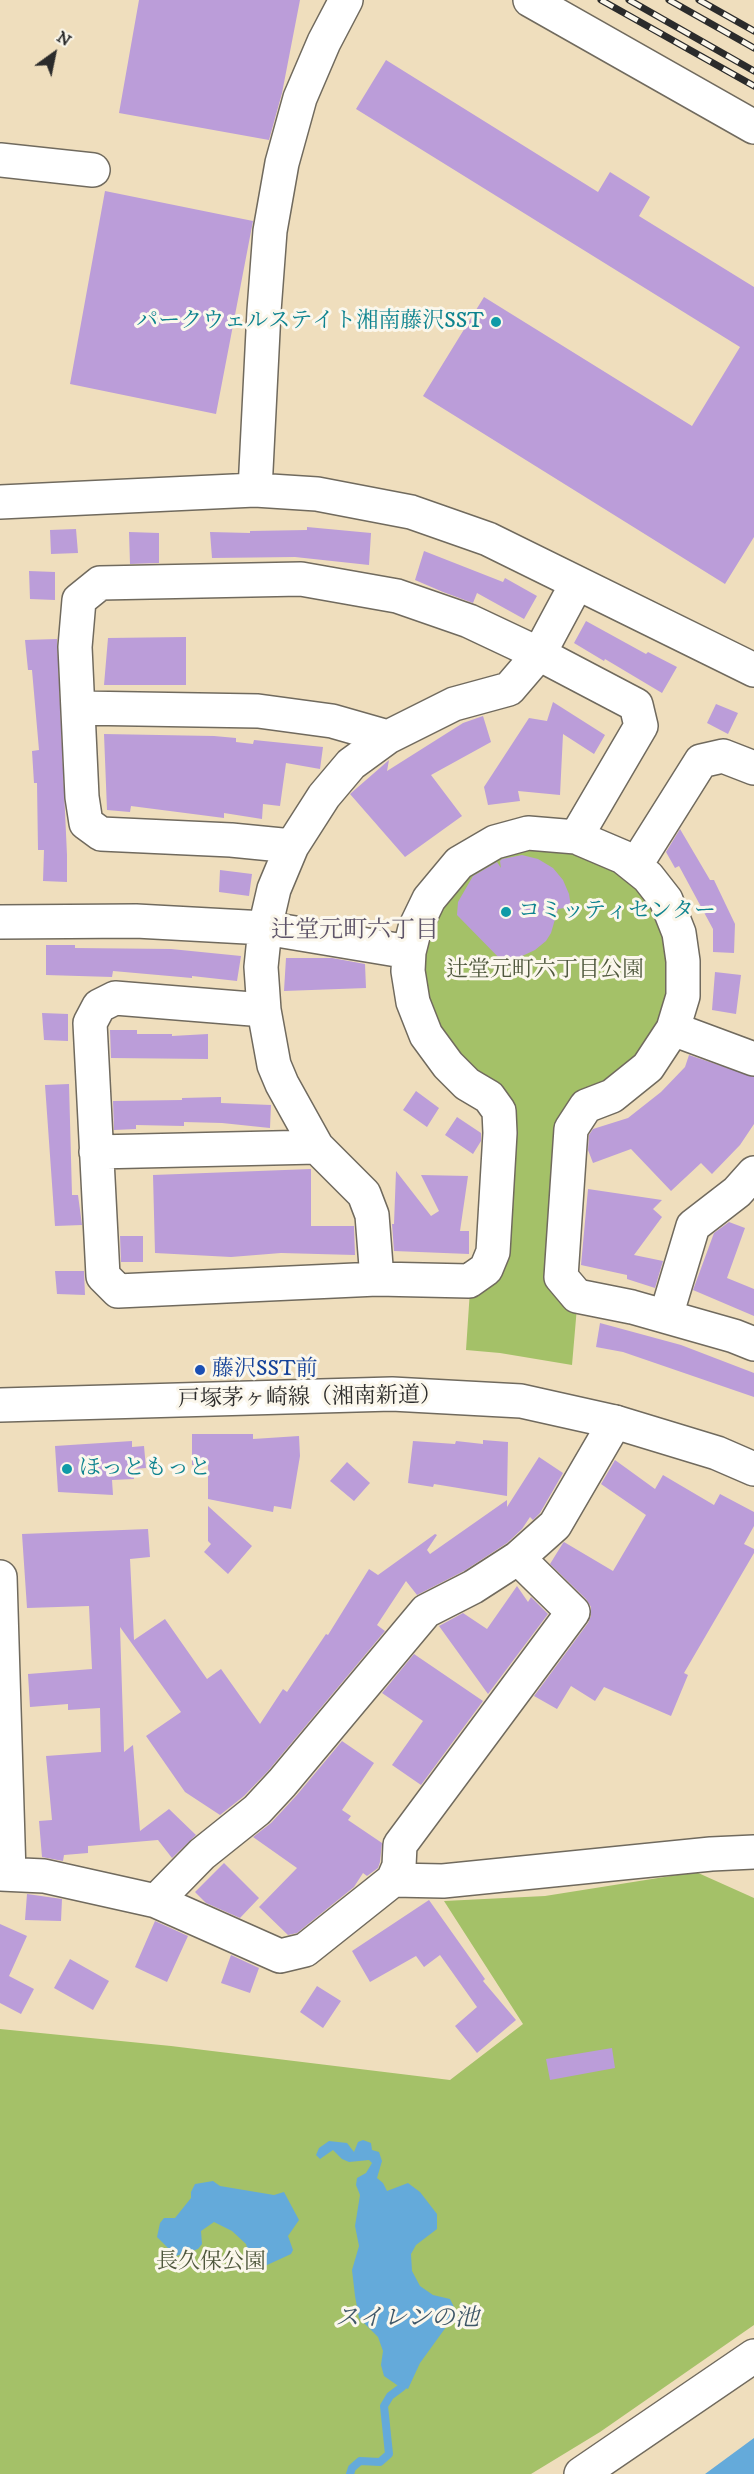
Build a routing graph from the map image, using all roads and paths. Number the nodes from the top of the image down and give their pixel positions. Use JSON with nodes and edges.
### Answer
{"nodes":[{"id":1,"x":346,"y":0,"type":"edge"},
{"id":2,"x":530,"y":0,"type":"edge"},
{"id":3,"x":754,"y":128,"type":"edge"},
{"id":4,"x":0,"y":160,"type":"edge"},
{"id":5,"x":93,"y":170,"type":"dead end"},
{"id":6,"x":255,"y":490,"type":"junction"},
{"id":7,"x":0,"y":502,"type":"edge"},
{"id":8,"x":577,"y":583,"type":"junction"},
{"id":9,"x":539,"y":654,"type":"junction"},
{"id":10,"x":754,"y":670,"type":"edge"},
{"id":11,"x":79,"y":708,"type":"junction"},
{"id":12,"x":388,"y":737,"type":"junction"},
{"id":13,"x":754,"y":768,"type":"edge"},
{"id":14,"x":576,"y":837,"type":"junction"},
{"id":15,"x":292,"y":846,"type":"junction"},
{"id":16,"x":635,"y":866,"type":"junction"},
{"id":17,"x":0,"y":922,"type":"edge"},
{"id":18,"x":265,"y":928,"type":"junction"},
{"id":19,"x":409,"y":952,"type":"junction"},
{"id":20,"x":264,"y":1010,"type":"junction"},
{"id":21,"x":673,"y":1029,"type":"junction"},
{"id":22,"x":754,"y":1059,"type":"edge"},
{"id":23,"x":317,"y":1147,"type":"junction"},
{"id":24,"x":96,"y":1152,"type":"junction"},
{"id":25,"x":748,"y":1188,"type":"edge"},
{"id":26,"x":377,"y":1279,"type":"junction"},
{"id":27,"x":666,"y":1316,"type":"junction"},
{"id":28,"x":754,"y":1344,"type":"edge"},
{"id":29,"x":0,"y":1405,"type":"edge"},
{"id":30,"x":615,"y":1422,"type":"junction"},
{"id":31,"x":754,"y":1469,"type":"edge"},
{"id":32,"x":518,"y":1558,"type":"junction"},
{"id":33,"x":0,"y":1577,"type":"edge"},
{"id":34,"x":754,"y":1852,"type":"edge"},
{"id":35,"x":4,"y":1874,"type":"edge"},
{"id":36,"x":393,"y":1880,"type":"junction"},
{"id":37,"x":156,"y":1901,"type":"junction"},
{"id":38,"x":754,"y":2356,"type":"edge"},
{"id":39,"x":580,"y":2474,"type":"edge"}],
"edges":[{"from":1,"to":6,"type":"street"},
{"from":2,"to":3,"type":"street"},
{"from":4,"to":5,"type":"street"},
{"from":6,"to":7,"type":"street"},
{"from":6,"to":8,"type":"street"},
{"from":8,"to":9,"type":"street"},
{"from":8,"to":10,"type":"street"},
{"from":9,"to":11,"type":"street"},
{"from":9,"to":12,"type":"street"},
{"from":9,"to":14,"type":"street"},
{"from":11,"to":12,"type":"street"},
{"from":11,"to":15,"type":"street"},
{"from":12,"to":15,"type":"street"},
{"from":13,"to":16,"type":"street"},
{"from":14,"to":16,"type":"street"},
{"from":14,"to":19,"type":"street"},
{"from":15,"to":18,"type":"street"},
{"from":16,"to":21,"type":"street"},
{"from":17,"to":18,"type":"street"},
{"from":18,"to":19,"type":"street"},
{"from":18,"to":20,"type":"street"},
{"from":19,"to":26,"type":"street"},
{"from":20,"to":23,"type":"street"},
{"from":20,"to":24,"type":"street"},
{"from":21,"to":22,"type":"street"},
{"from":21,"to":27,"type":"street"},
{"from":23,"to":24,"type":"street"},
{"from":23,"to":26,"type":"street"},
{"from":24,"to":26,"type":"street"},
{"from":25,"to":27,"type":"street"},
{"from":27,"to":28,"type":"street"},
{"from":29,"to":30,"type":"street","name":"戸塚茅ヶ崎線（湘南新道）"},
{"from":30,"to":31,"type":"street","name":"戸塚茅ヶ崎線（湘南新道）"},
{"from":30,"to":32,"type":"street"},
{"from":32,"to":36,"type":"street"},
{"from":32,"to":37,"type":"street"},
{"from":33,"to":35,"type":"street"},
{"from":34,"to":36,"type":"street"},
{"from":35,"to":37,"type":"street"},
{"from":36,"to":37,"type":"street"},
{"from":38,"to":39,"type":"street"}]}
